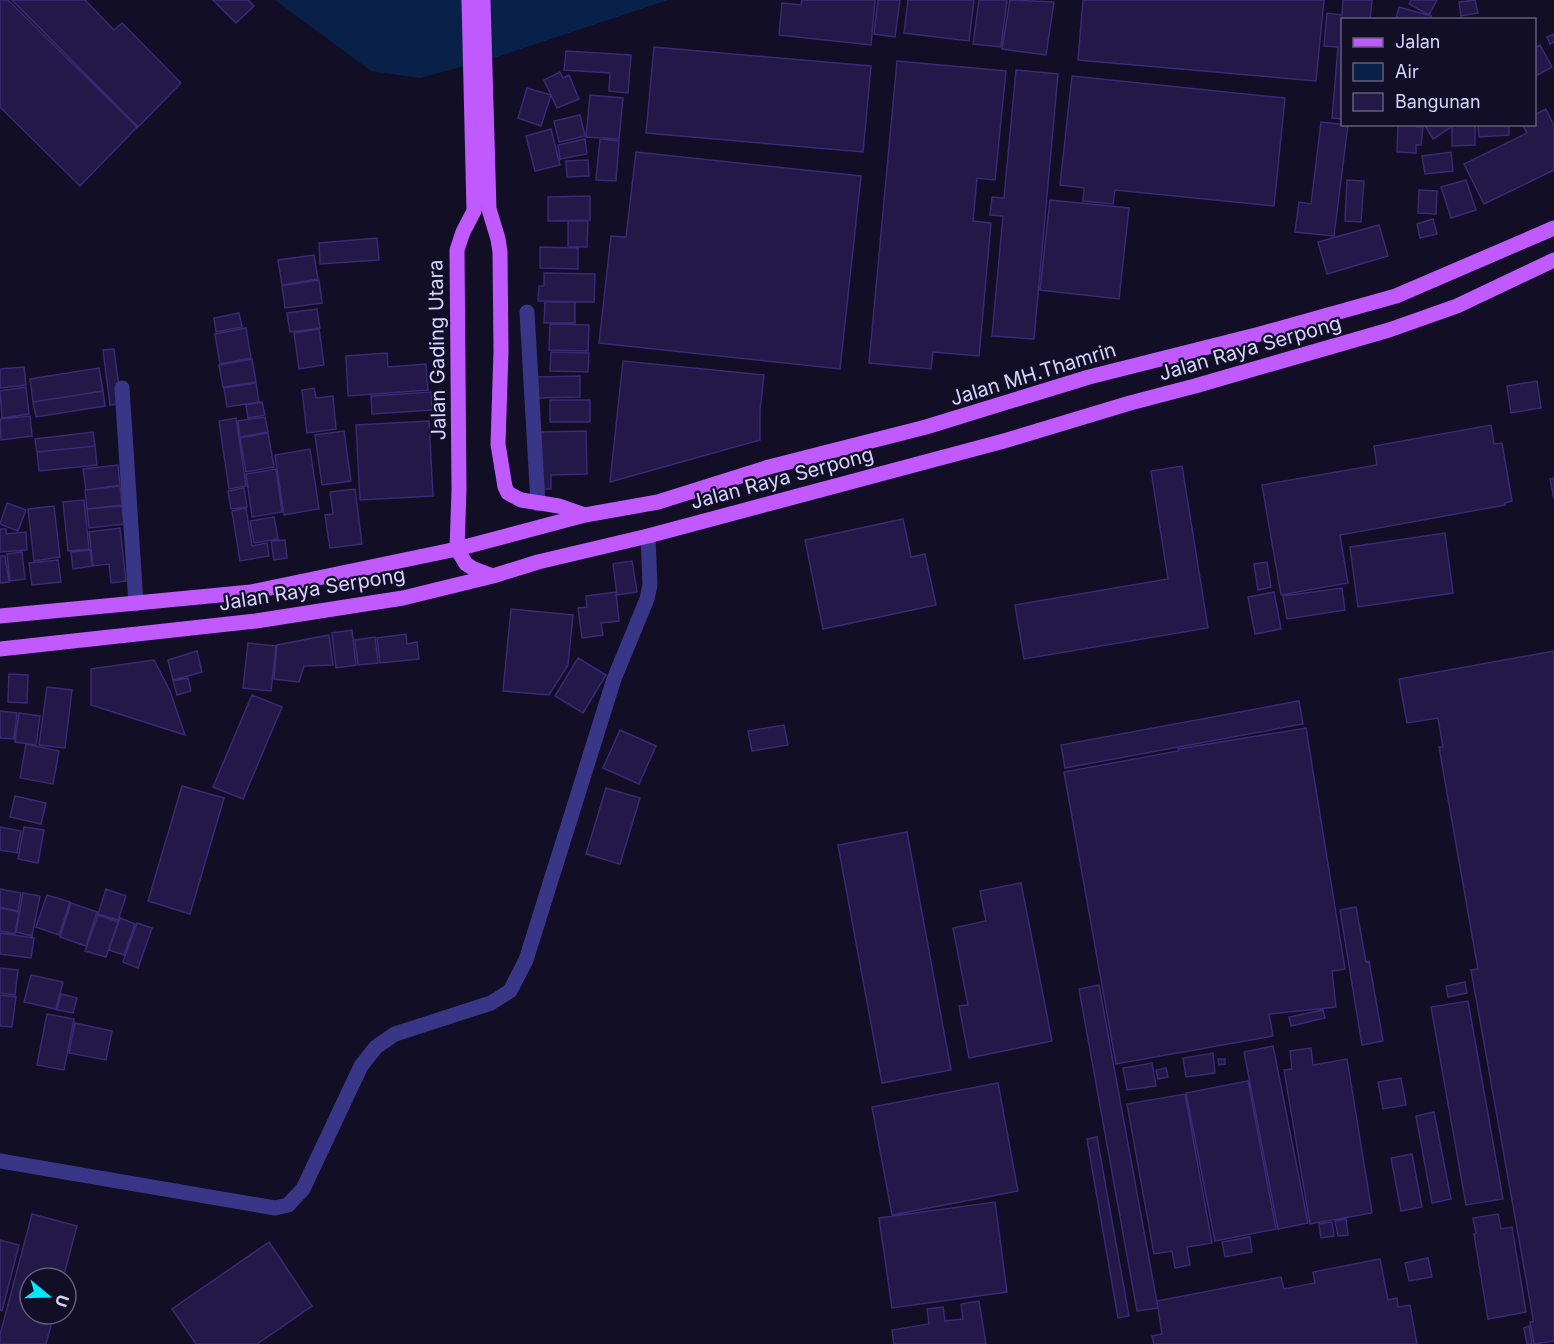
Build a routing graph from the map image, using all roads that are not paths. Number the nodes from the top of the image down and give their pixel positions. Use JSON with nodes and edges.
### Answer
{"nodes":[{"id":1,"x":469,"y":0,"type":"edge"},
{"id":2,"x":483,"y":0,"type":"edge"},
{"id":3,"x":481,"y":177,"type":"junction"},
{"id":4,"x":1554,"y":228,"type":"edge"},
{"id":5,"x":1554,"y":260,"type":"edge"},
{"id":6,"x":527,"y":312,"type":"dead end"},
{"id":7,"x":122,"y":388,"type":"dead end"},
{"id":8,"x":538,"y":504,"type":"junction"},
{"id":9,"x":585,"y":515,"type":"junction"},
{"id":10,"x":515,"y":534,"type":"joint"},
{"id":11,"x":648,"y":536,"type":"junction"},
{"id":12,"x":457,"y":549,"type":"junction"},
{"id":13,"x":493,"y":576,"type":"junction"},
{"id":14,"x":136,"y":604,"type":"junction"},
{"id":15,"x":0,"y":616,"type":"edge"},
{"id":16,"x":0,"y":649,"type":"edge"},
{"id":17,"x":0,"y":1161,"type":"edge"}],
"edges":[{"from":1,"to":3,"type":"main road","name":"Jalan Gading Utara"},
{"from":2,"to":3,"type":"main road","name":"Jalan Gading Utara"},
{"from":3,"to":8,"type":"main road","name":"Jalan Gading Utara"},
{"from":3,"to":12,"type":"main road","name":"Jalan Gading Utara"},
{"from":4,"to":9,"type":"main road","name":"Jalan MH.Thamrin"},
{"from":5,"to":11,"type":"main road","name":"Jalan Raya Serpong"},
{"from":6,"to":8,"type":"street"},
{"from":7,"to":14,"type":"street"},
{"from":8,"to":9,"type":"main road","name":"Jalan Gading Utara"},
{"from":9,"to":10,"type":"main road","name":"Jalan MH.Thamrin"},
{"from":10,"to":12,"type":"main road","name":"Jalan Raya Serpong"},
{"from":11,"to":13,"type":"main road","name":"Jalan Raya Serpong"},
{"from":11,"to":17,"type":"street"},
{"from":12,"to":13,"type":"main road"},
{"from":12,"to":14,"type":"main road","name":"Jalan Raya Serpong"},
{"from":13,"to":16,"type":"main road","name":"Jalan Raya Serpong"},
{"from":14,"to":15,"type":"main road","name":"Jalan Raya Serpong"}]}
